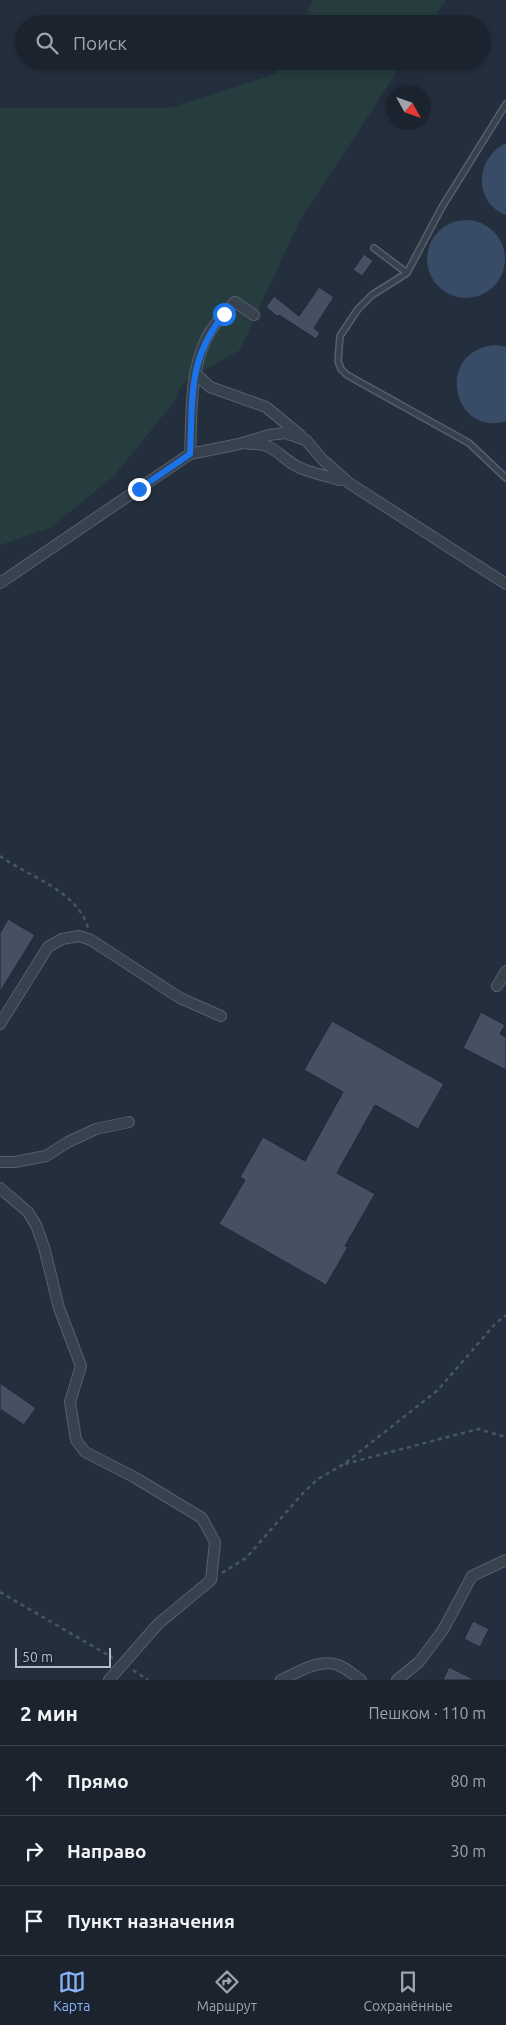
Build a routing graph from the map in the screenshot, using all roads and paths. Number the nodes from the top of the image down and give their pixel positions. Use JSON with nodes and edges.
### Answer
{"nodes":[{"id":1,"x":506,"y":104,"type":"edge"},
{"id":2,"x":374,"y":248,"type":"dead end"},
{"id":3,"x":407,"y":272,"type":"junction"},
{"id":4,"x":254,"y":314,"type":"dead end"},
{"id":5,"x":195,"y":373,"type":"junction"},
{"id":6,"x":306,"y":440,"type":"junction"},
{"id":7,"x":239,"y":444,"type":"junction"},
{"id":8,"x":190,"y":454,"type":"junction"},
{"id":9,"x":506,"y":478,"type":"edge"},
{"id":10,"x":349,"y":483,"type":"junction"},
{"id":11,"x":0,"y":583,"type":"edge"},
{"id":12,"x":506,"y":584,"type":"edge"},
{"id":13,"x":0,"y":856,"type":"edge"},
{"id":14,"x":91,"y":940,"type":"junction"},
{"id":15,"x":506,"y":971,"type":"edge"},
{"id":16,"x":497,"y":986,"type":"dead end"},
{"id":17,"x":221,"y":1016,"type":"dead end"},
{"id":18,"x":0,"y":1024,"type":"edge"},
{"id":19,"x":129,"y":1122,"type":"dead end"},
{"id":20,"x":0,"y":1162,"type":"edge"},
{"id":21,"x":0,"y":1188,"type":"edge"},
{"id":22,"x":506,"y":1315,"type":"edge"},
{"id":23,"x":506,"y":1437,"type":"edge"},
{"id":24,"x":344,"y":1464,"type":"junction"},
{"id":25,"x":506,"y":1560,"type":"edge"},
{"id":26,"x":211,"y":1580,"type":"junction"},
{"id":27,"x":0,"y":1592,"type":"edge"},
{"id":28,"x":124,"y":1664,"type":"junction"},
{"id":29,"x":109,"y":1680,"type":"edge"},
{"id":30,"x":148,"y":1680,"type":"edge"},
{"id":31,"x":281,"y":1680,"type":"edge"},
{"id":32,"x":361,"y":1680,"type":"edge"},
{"id":33,"x":397,"y":1680,"type":"edge"}],
"edges":[{"from":1,"to":3,"type":"lane"},
{"from":2,"to":3,"type":"lane"},
{"from":3,"to":9,"type":"lane"},
{"from":4,"to":5,"type":"street"},
{"from":5,"to":6,"type":"street"},
{"from":5,"to":8,"type":"street"},
{"from":6,"to":7,"type":"street"},
{"from":6,"to":10,"type":"street"},
{"from":7,"to":8,"type":"street"},
{"from":7,"to":10,"type":"street"},
{"from":8,"to":11,"type":"street"},
{"from":10,"to":12,"type":"street"},
{"from":13,"to":14,"type":"path"},
{"from":14,"to":17,"type":"street"},
{"from":14,"to":18,"type":"street"},
{"from":15,"to":16,"type":"street"},
{"from":19,"to":20,"type":"street"},
{"from":21,"to":26,"type":"street"},
{"from":22,"to":24,"type":"path"},
{"from":23,"to":24,"type":"path"},
{"from":24,"to":26,"type":"path"},
{"from":25,"to":33,"type":"street"},
{"from":26,"to":28,"type":"street"},
{"from":27,"to":28,"type":"path"},
{"from":28,"to":29,"type":"street"},
{"from":28,"to":30,"type":"path"},
{"from":31,"to":32,"type":"street"}]}
